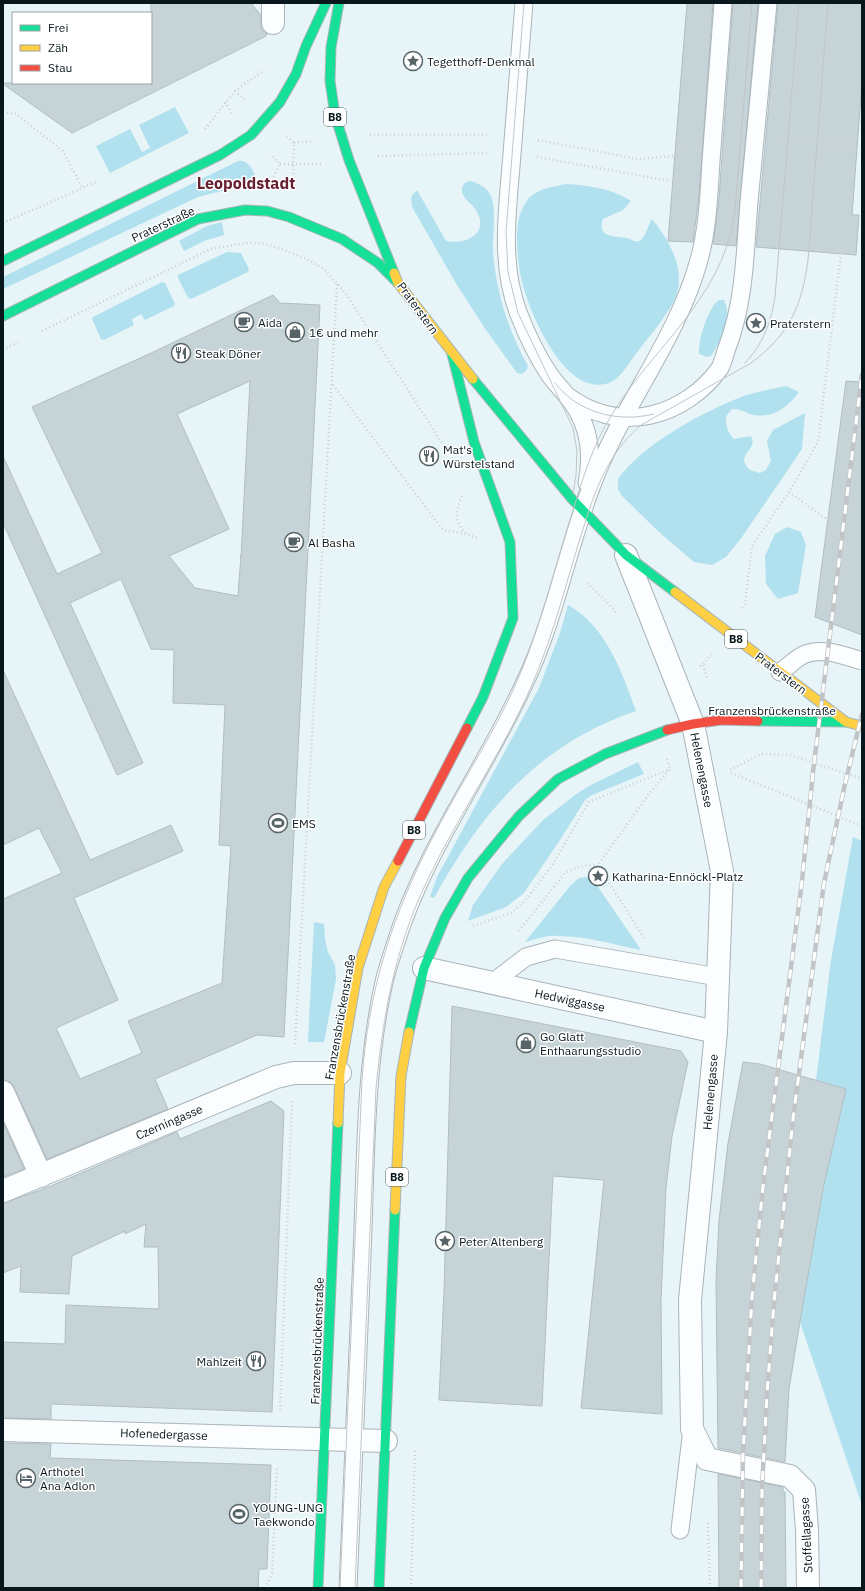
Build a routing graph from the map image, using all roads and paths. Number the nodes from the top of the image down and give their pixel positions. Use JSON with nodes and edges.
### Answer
{"nodes":[{"id":1,"x":326,"y":3,"type":"edge"},
{"id":2,"x":338,"y":3,"type":"edge"},
{"id":3,"x":524,"y":3,"type":"edge"},
{"id":4,"x":723,"y":3,"type":"edge"},
{"id":5,"x":768,"y":3,"type":"edge"},
{"id":6,"x":242,"y":98,"type":"dead end"},
{"id":7,"x":3,"y":112,"type":"edge"},
{"id":8,"x":202,"y":131,"type":"dead end"},
{"id":9,"x":312,"y":142,"type":"dead end"},
{"id":10,"x":294,"y":144,"type":"dead end"},
{"id":11,"x":268,"y":152,"type":"dead end"},
{"id":12,"x":349,"y":160,"type":"junction"},
{"id":13,"x":280,"y":164,"type":"junction"},
{"id":14,"x":96,"y":182,"type":"dead end"},
{"id":15,"x":82,"y":187,"type":"junction"},
{"id":16,"x":269,"y":188,"type":"dead end"},
{"id":17,"x":3,"y":224,"type":"edge"},
{"id":18,"x":841,"y":253,"type":"dead end"},
{"id":19,"x":3,"y":261,"type":"edge"},
{"id":20,"x":398,"y":283,"type":"junction"},
{"id":21,"x":337,"y":284,"type":"junction"},
{"id":22,"x":3,"y":316,"type":"edge"},
{"id":23,"x":38,"y":332,"type":"dead end"},
{"id":24,"x":24,"y":339,"type":"dead end"},
{"id":25,"x":3,"y":350,"type":"edge"},
{"id":26,"x":452,"y":354,"type":"junction"},
{"id":27,"x":333,"y":385,"type":"junction"},
{"id":28,"x":566,"y":395,"type":"junction"},
{"id":29,"x":624,"y":418,"type":"junction"},
{"id":30,"x":445,"y":448,"type":"dead end"},
{"id":31,"x":463,"y":492,"type":"dead end"},
{"id":32,"x":789,"y":492,"type":"junction"},
{"id":33,"x":582,"y":510,"type":"junction"},
{"id":34,"x":828,"y":520,"type":"dead end"},
{"id":35,"x":626,"y":555,"type":"junction"},
{"id":36,"x":740,"y":610,"type":"dead end"},
{"id":37,"x":862,"y":661,"type":"edge"},
{"id":38,"x":780,"y":672,"type":"junction"},
{"id":39,"x":846,"y":722,"type":"junction"},
{"id":40,"x":693,"y":724,"type":"junction"},
{"id":41,"x":862,"y":726,"type":"edge"},
{"id":42,"x":862,"y":779,"type":"edge"},
{"id":43,"x":862,"y":826,"type":"edge"},
{"id":44,"x":598,"y":865,"type":"junction"},
{"id":45,"x":470,"y":927,"type":"dead end"},
{"id":46,"x":518,"y":932,"type":"dead end"},
{"id":47,"x":662,"y":967,"type":"junction"},
{"id":48,"x":424,"y":968,"type":"junction"},
{"id":49,"x":718,"y":977,"type":"junction"},
{"id":50,"x":492,"y":983,"type":"junction"},
{"id":51,"x":716,"y":1032,"type":"junction"},
{"id":52,"x":294,"y":1073,"type":"junction"},
{"id":53,"x":340,"y":1073,"type":"junction"},
{"id":54,"x":3,"y":1092,"type":"edge"},
{"id":55,"x":41,"y":1176,"type":"junction"},
{"id":56,"x":3,"y":1191,"type":"edge"},
{"id":57,"x":692,"y":1429,"type":"junction"},
{"id":58,"x":3,"y":1430,"type":"edge"},
{"id":59,"x":279,"y":1437,"type":"junction"},
{"id":60,"x":325,"y":1439,"type":"junction"},
{"id":61,"x":355,"y":1440,"type":"junction"},
{"id":62,"x":386,"y":1441,"type":"junction"},
{"id":63,"x":416,"y":1443,"type":"dead end"},
{"id":64,"x":707,"y":1459,"type":"joint"},
{"id":65,"x":680,"y":1530,"type":"dead end"},
{"id":66,"x":265,"y":1588,"type":"edge"},
{"id":67,"x":318,"y":1588,"type":"edge"},
{"id":68,"x":348,"y":1588,"type":"edge"},
{"id":69,"x":379,"y":1588,"type":"edge"},
{"id":70,"x":411,"y":1588,"type":"edge"},
{"id":71,"x":808,"y":1588,"type":"edge"}],
"edges":[{"from":1,"to":19,"type":"main road"},
{"from":2,"to":12,"type":"main road","name":"Praterstern","number":"B8"},
{"from":3,"to":28,"type":"lane"},
{"from":4,"to":29,"type":"lane"},
{"from":5,"to":29,"type":"lane"},
{"from":6,"to":8,"type":"path"},
{"from":7,"to":15,"type":"path"},
{"from":9,"to":10,"type":"path"},
{"from":11,"to":13,"type":"path"},
{"from":12,"to":13,"type":"path"},
{"from":12,"to":20,"type":"main road","name":"Praterstern","number":"B8"},
{"from":13,"to":16,"type":"path"},
{"from":14,"to":15,"type":"path"},
{"from":15,"to":17,"type":"path"},
{"from":18,"to":32,"type":"path"},
{"from":20,"to":22,"type":"main road","name":"Praterstraße"},
{"from":20,"to":26,"type":"main road","name":"Praterstern","number":"B8"},
{"from":21,"to":23,"type":"path"},
{"from":21,"to":27,"type":"path"},
{"from":21,"to":30,"type":"path"},
{"from":24,"to":25,"type":"path"},
{"from":26,"to":33,"type":"main road","name":"Praterstern","number":"B8"},
{"from":26,"to":53,"type":"main road","name":"Franzensbrückenstraße","number":"B8"},
{"from":27,"to":31,"type":"path"},
{"from":27,"to":52,"type":"path"},
{"from":28,"to":29,"type":"lane"},
{"from":28,"to":33,"type":"lane"},
{"from":29,"to":33,"type":"lane"},
{"from":32,"to":34,"type":"path"},
{"from":32,"to":36,"type":"path"},
{"from":33,"to":35,"type":"main road","name":"Praterstern","number":"B8"},
{"from":33,"to":61,"type":"lane"},
{"from":35,"to":38,"type":"main road","name":"Praterstern","number":"B8"},
{"from":35,"to":40,"type":"street","name":"Praterstern"},
{"from":37,"to":38,"type":"lane"},
{"from":38,"to":39,"type":"main road","name":"Praterstern","number":"B8"},
{"from":39,"to":40,"type":"main road","name":"Franzensbrückenstraße","number":"B8"},
{"from":39,"to":41,"type":"main road","name":"Praterstern","number":"B8"},
{"from":40,"to":48,"type":"main road","name":"Franzensbrückenstraße","number":"B8"},
{"from":40,"to":49,"type":"street","name":"Helenengasse"},
{"from":42,"to":43,"type":"path"},
{"from":44,"to":45,"type":"path"},
{"from":44,"to":46,"type":"path"},
{"from":44,"to":47,"type":"path"},
{"from":47,"to":49,"type":"lane"},
{"from":47,"to":50,"type":"lane"},
{"from":48,"to":50,"type":"street","name":"Hedwiggasse"},
{"from":48,"to":62,"type":"main road","name":"Franzensbrückenstraße","number":"B8"},
{"from":49,"to":51,"type":"street","name":"Helenengasse"},
{"from":50,"to":51,"type":"street","name":"Hedwiggasse"},
{"from":51,"to":57,"type":"street","name":"Helenengasse"},
{"from":52,"to":53,"type":"street","name":"Czerningasse"},
{"from":52,"to":55,"type":"street","name":"Czerningasse"},
{"from":52,"to":59,"type":"path"},
{"from":53,"to":60,"type":"main road","name":"Franzensbrückenstraße","number":"B8"},
{"from":54,"to":55,"type":"street"},
{"from":55,"to":56,"type":"street","name":"Czerningasse"},
{"from":57,"to":64,"type":"street","name":"Helenengasse"},
{"from":57,"to":65,"type":"lane"},
{"from":58,"to":59,"type":"street","name":"Hofenedergasse"},
{"from":59,"to":60,"type":"street","name":"Hofenedergasse"},
{"from":59,"to":66,"type":"path"},
{"from":60,"to":61,"type":"street","name":"Hofenedergasse"},
{"from":60,"to":67,"type":"main road","name":"Franzensbrückenstraße","number":"B8"},
{"from":61,"to":62,"type":"street","name":"Hofenedergasse"},
{"from":61,"to":68,"type":"lane"},
{"from":62,"to":69,"type":"main road","name":"Franzensbrückenstraße","number":"B8"},
{"from":63,"to":70,"type":"path"},
{"from":64,"to":71,"type":"street","name":"Stoffellagasse"}]}
